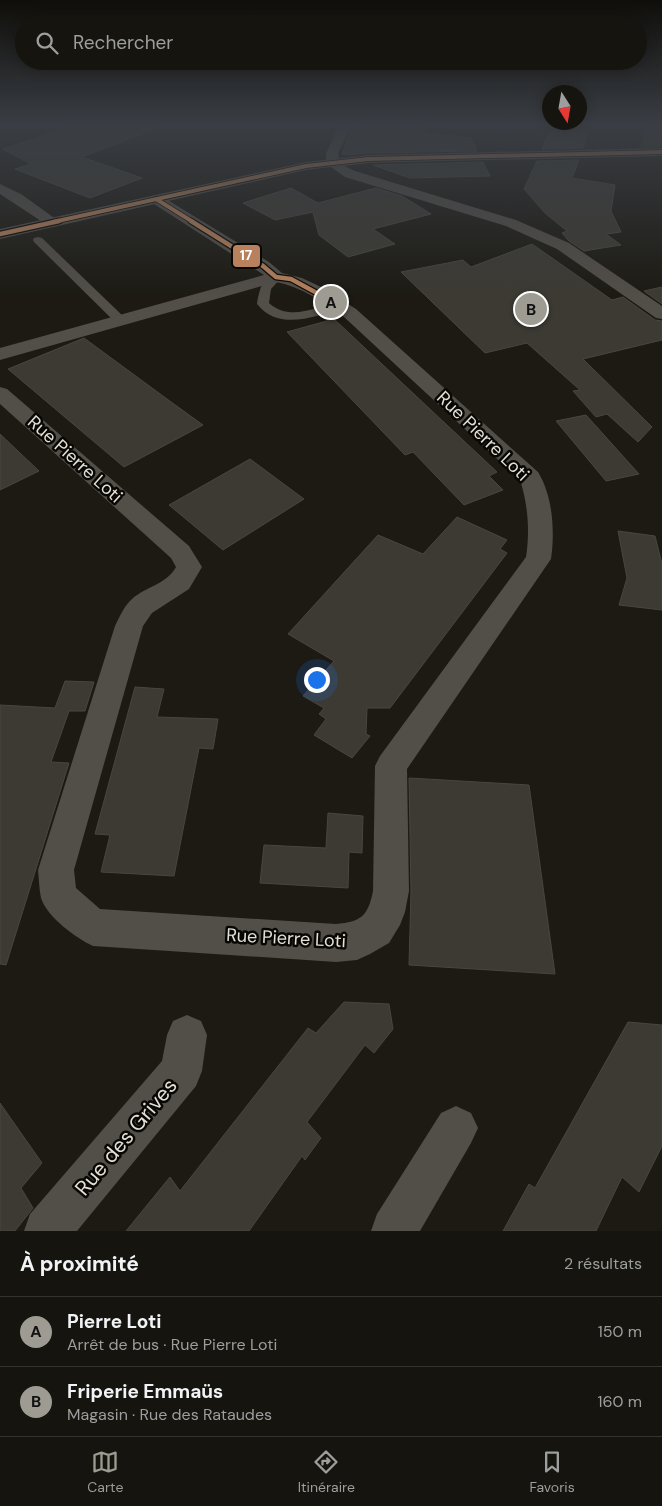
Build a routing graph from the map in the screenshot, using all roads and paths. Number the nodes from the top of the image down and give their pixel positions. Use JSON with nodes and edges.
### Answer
{"nodes":[{"id":1,"x":238,"y":181,"type":"edge"},
{"id":2,"x":373,"y":181,"type":"edge"},
{"id":3,"x":0,"y":188,"type":"edge"},
{"id":4,"x":156,"y":200,"type":"junction"},
{"id":5,"x":52,"y":222,"type":"junction"},
{"id":6,"x":0,"y":234,"type":"edge"},
{"id":7,"x":38,"y":240,"type":"dead end"},
{"id":8,"x":276,"y":277,"type":"junction"},
{"id":9,"x":339,"y":305,"type":"junction"},
{"id":10,"x":662,"y":314,"type":"edge"},
{"id":11,"x":121,"y":321,"type":"junction"},
{"id":12,"x":0,"y":354,"type":"edge"},
{"id":13,"x":0,"y":393,"type":"edge"},
{"id":14,"x":187,"y":1035,"type":"dead end"},
{"id":15,"x":456,"y":1128,"type":"dead end"},
{"id":16,"x":47,"y":1231,"type":"edge"},
{"id":17,"x":394,"y":1231,"type":"edge"}],
"edges":[{"from":1,"to":4,"type":"street"},
{"from":2,"to":10,"type":"street"},
{"from":3,"to":5,"type":"street"},
{"from":4,"to":5,"type":"street"},
{"from":4,"to":8,"type":"street","name":"Rue Pierre Loti"},
{"from":5,"to":6,"type":"street"},
{"from":7,"to":11,"type":"lane"},
{"from":8,"to":9,"type":"street","name":"Rue Pierre Loti"},
{"from":8,"to":9,"type":"lane"},
{"from":8,"to":11,"type":"street"},
{"from":9,"to":13,"type":"street","name":"Rue Pierre Loti"},
{"from":11,"to":12,"type":"street"},
{"from":14,"to":16,"type":"street","name":"Rue des Grives"},
{"from":15,"to":17,"type":"street"}]}
